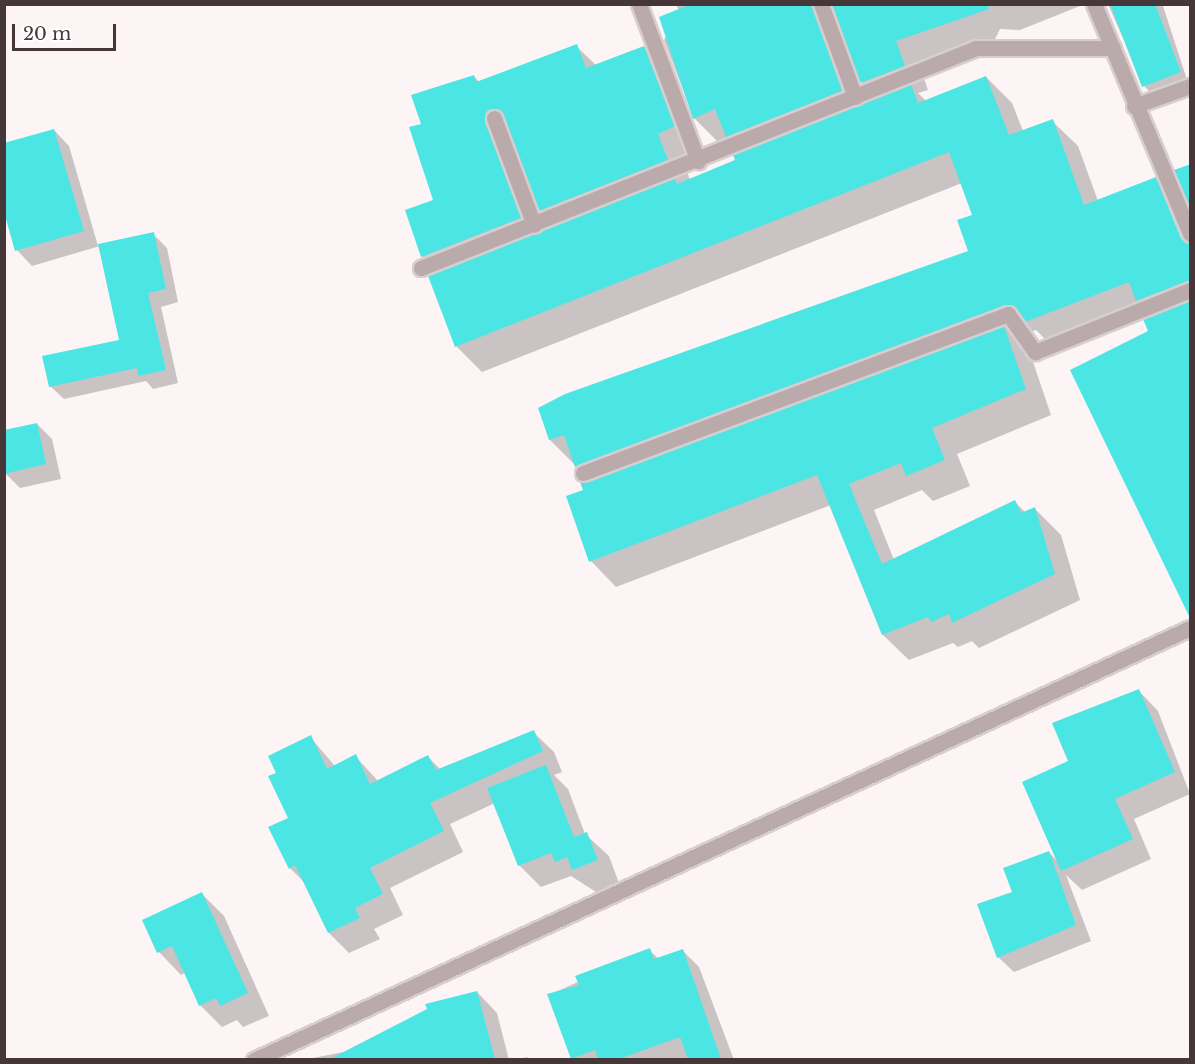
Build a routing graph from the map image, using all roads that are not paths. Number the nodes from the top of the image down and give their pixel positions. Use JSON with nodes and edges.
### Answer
{"nodes":[{"id":1,"x":639,"y":4,"type":"edge"},
{"id":2,"x":821,"y":4,"type":"edge"},
{"id":3,"x":1094,"y":4,"type":"edge"},
{"id":4,"x":1113,"y":48,"type":"junction"},
{"id":5,"x":1191,"y":86,"type":"edge"},
{"id":6,"x":855,"y":98,"type":"junction"},
{"id":7,"x":1134,"y":106,"type":"junction"},
{"id":8,"x":494,"y":118,"type":"dead end"},
{"id":9,"x":698,"y":161,"type":"junction"},
{"id":10,"x":534,"y":225,"type":"junction"},
{"id":11,"x":1191,"y":234,"type":"edge"},
{"id":12,"x":421,"y":268,"type":"dead end"},
{"id":13,"x":1191,"y":290,"type":"edge"},
{"id":14,"x":583,"y":473,"type":"dead end"},
{"id":15,"x":1191,"y":628,"type":"edge"},
{"id":16,"x":254,"y":1059,"type":"edge"}],
"edges":[{"from":1,"to":9,"type":"street"},
{"from":2,"to":6,"type":"street"},
{"from":3,"to":4,"type":"street"},
{"from":4,"to":6,"type":"street"},
{"from":4,"to":7,"type":"street"},
{"from":5,"to":7,"type":"street"},
{"from":6,"to":9,"type":"street"},
{"from":7,"to":11,"type":"street"},
{"from":8,"to":10,"type":"street"},
{"from":9,"to":10,"type":"street"},
{"from":10,"to":12,"type":"street"},
{"from":13,"to":14,"type":"street"},
{"from":15,"to":16,"type":"street"}]}
